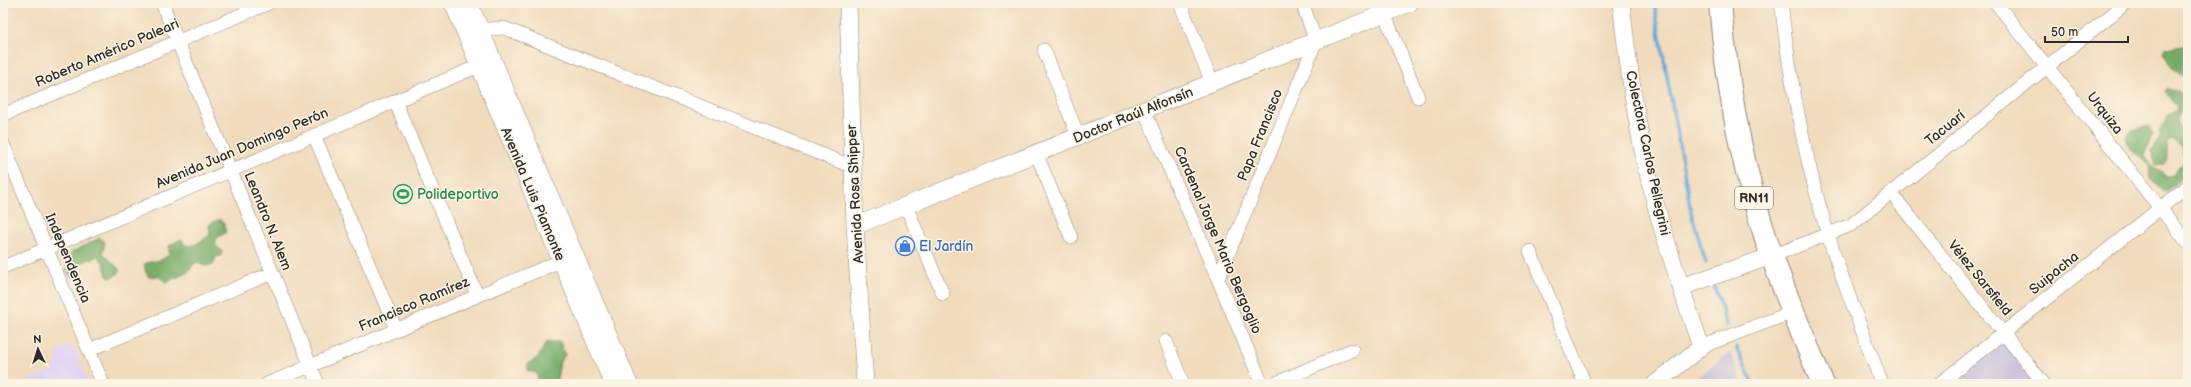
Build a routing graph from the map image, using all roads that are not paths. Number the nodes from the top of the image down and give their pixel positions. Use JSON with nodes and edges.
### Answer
{"nodes":[{"id":1,"x":162,"y":3,"type":"edge"},
{"id":2,"x":269,"y":3,"type":"edge"},
{"id":3,"x":452,"y":3,"type":"edge"},
{"id":4,"x":470,"y":3,"type":"edge"},
{"id":5,"x":848,"y":3,"type":"edge"},
{"id":6,"x":1180,"y":3,"type":"edge"},
{"id":7,"x":1302,"y":3,"type":"edge"},
{"id":8,"x":1410,"y":3,"type":"edge"},
{"id":9,"x":1621,"y":3,"type":"edge"},
{"id":10,"x":1720,"y":3,"type":"edge"},
{"id":11,"x":1781,"y":3,"type":"edge"},
{"id":12,"x":1996,"y":3,"type":"edge"},
{"id":13,"x":2126,"y":3,"type":"edge"},
{"id":14,"x":1384,"y":14,"type":"junction"},
{"id":15,"x":472,"y":30,"type":"junction"},
{"id":16,"x":178,"y":41,"type":"junction"},
{"id":17,"x":1316,"y":41,"type":"junction"},
{"id":18,"x":1044,"y":50,"type":"dead end"},
{"id":19,"x":486,"y":63,"type":"junction"},
{"id":20,"x":2048,"y":66,"type":"junction"},
{"id":21,"x":1212,"y":82,"type":"junction"},
{"id":22,"x":1418,"y":97,"type":"dead end"},
{"id":23,"x":395,"y":101,"type":"junction"},
{"id":24,"x":1144,"y":110,"type":"junction"},
{"id":25,"x":3,"y":115,"type":"edge"},
{"id":26,"x":314,"y":135,"type":"junction"},
{"id":27,"x":1078,"y":136,"type":"junction"},
{"id":28,"x":3,"y":144,"type":"edge"},
{"id":29,"x":1036,"y":153,"type":"junction"},
{"id":30,"x":853,"y":167,"type":"junction"},
{"id":31,"x":230,"y":171,"type":"junction"},
{"id":32,"x":2188,"y":186,"type":"edge"},
{"id":33,"x":1891,"y":193,"type":"junction"},
{"id":34,"x":906,"y":206,"type":"junction"},
{"id":35,"x":2160,"y":209,"type":"junction"},
{"id":36,"x":855,"y":226,"type":"junction"},
{"id":37,"x":1828,"y":235,"type":"junction"},
{"id":38,"x":1071,"y":237,"type":"dead end"},
{"id":39,"x":2188,"y":243,"type":"edge"},
{"id":40,"x":47,"y":248,"type":"junction"},
{"id":41,"x":1530,"y":251,"type":"dead end"},
{"id":42,"x":1772,"y":256,"type":"junction"},
{"id":43,"x":568,"y":258,"type":"junction"},
{"id":44,"x":3,"y":267,"type":"edge"},
{"id":45,"x":272,"y":273,"type":"junction"},
{"id":46,"x":1218,"y":279,"type":"junction"},
{"id":47,"x":1681,"y":287,"type":"junction"},
{"id":48,"x":943,"y":294,"type":"dead end"},
{"id":49,"x":477,"y":295,"type":"junction"},
{"id":50,"x":1793,"y":312,"type":"junction"},
{"id":51,"x":396,"y":329,"type":"junction"},
{"id":52,"x":2004,"y":334,"type":"junction"},
{"id":53,"x":1166,"y":341,"type":"dead end"},
{"id":54,"x":1701,"y":347,"type":"junction"},
{"id":55,"x":89,"y":350,"type":"junction"},
{"id":56,"x":1352,"y":350,"type":"dead end"},
{"id":57,"x":310,"y":366,"type":"junction"},
{"id":58,"x":103,"y":384,"type":"edge"},
{"id":59,"x":267,"y":384,"type":"edge"},
{"id":60,"x":318,"y":384,"type":"edge"},
{"id":61,"x":613,"y":384,"type":"edge"},
{"id":62,"x":629,"y":384,"type":"edge"},
{"id":63,"x":866,"y":384,"type":"edge"},
{"id":64,"x":1183,"y":384,"type":"edge"},
{"id":65,"x":1262,"y":384,"type":"edge"},
{"id":66,"x":1274,"y":384,"type":"edge"},
{"id":67,"x":1585,"y":384,"type":"edge"},
{"id":68,"x":1655,"y":384,"type":"edge"},
{"id":69,"x":1823,"y":384,"type":"edge"},
{"id":70,"x":1882,"y":384,"type":"edge"},
{"id":71,"x":1939,"y":384,"type":"edge"},
{"id":72,"x":2044,"y":384,"type":"edge"}],
"edges":[{"from":1,"to":16,"type":"street","name":"Leandro N. Alem"},
{"from":2,"to":16,"type":"street","name":"Roberto Américo Paleari"},
{"from":3,"to":15,"type":"street","name":"Avenida Luis Piamonte"},
{"from":4,"to":15,"type":"street","name":"Avenida Luis Piamonte"},
{"from":5,"to":30,"type":"street","name":"Avenida Rosa Shipper"},
{"from":6,"to":21,"type":"street"},
{"from":7,"to":17,"type":"street"},
{"from":8,"to":14,"type":"street","name":"Doctor Raúl Alfonsín"},
{"from":9,"to":47,"type":"street","name":"Colectora Carlos Pellegrini"},
{"from":10,"to":42,"type":"highway","number":"RN11"},
{"from":11,"to":37,"type":"street"},
{"from":12,"to":20,"type":"street","name":"Urquiza"},
{"from":13,"to":20,"type":"street","name":"Tacuarí"},
{"from":14,"to":17,"type":"street","name":"Doctor Raúl Alfonsín"},
{"from":14,"to":22,"type":"street"},
{"from":15,"to":19,"type":"street","name":"Avenida Luis Piamonte"},
{"from":15,"to":30,"type":"street"},
{"from":16,"to":25,"type":"street","name":"Roberto Américo Paleari"},
{"from":16,"to":31,"type":"street","name":"Leandro N. Alem"},
{"from":17,"to":21,"type":"street","name":"Doctor Raúl Alfonsín"},
{"from":17,"to":46,"type":"street","name":"Papa Francisco"},
{"from":18,"to":27,"type":"street"},
{"from":19,"to":23,"type":"street","name":"Avenida Juan Domingo Perón"},
{"from":19,"to":43,"type":"street","name":"Avenida Luis Piamonte"},
{"from":20,"to":33,"type":"street","name":"Tacuarí"},
{"from":20,"to":35,"type":"street","name":"Urquiza"},
{"from":21,"to":24,"type":"street","name":"Doctor Raúl Alfonsín"},
{"from":23,"to":26,"type":"street","name":"Avenida Juan Domingo Perón"},
{"from":23,"to":49,"type":"street"},
{"from":24,"to":27,"type":"street","name":"Doctor Raúl Alfonsín"},
{"from":24,"to":46,"type":"street","name":"Cardenal Jorge Mario Bergoglio"},
{"from":26,"to":31,"type":"street","name":"Avenida Juan Domingo Perón"},
{"from":26,"to":51,"type":"street"},
{"from":27,"to":29,"type":"street","name":"Doctor Raúl Alfonsín"},
{"from":28,"to":40,"type":"street","name":"Independencia"},
{"from":29,"to":34,"type":"street","name":"Doctor Raúl Alfonsín"},
{"from":29,"to":38,"type":"street"},
{"from":30,"to":36,"type":"street","name":"Avenida Rosa Shipper"},
{"from":31,"to":40,"type":"street","name":"Avenida Juan Domingo Perón"},
{"from":31,"to":45,"type":"street","name":"Leandro N. Alem"},
{"from":32,"to":35,"type":"street","name":"Suipacha"},
{"from":33,"to":37,"type":"street","name":"Tacuarí"},
{"from":33,"to":52,"type":"street","name":"Vélez Sarsfield"},
{"from":34,"to":36,"type":"street","name":"Doctor Raúl Alfonsín"},
{"from":34,"to":48,"type":"street"},
{"from":35,"to":39,"type":"street","name":"Urquiza"},
{"from":35,"to":52,"type":"street","name":"Suipacha"},
{"from":36,"to":63,"type":"street","name":"Avenida Rosa Shipper"},
{"from":37,"to":42,"type":"street","name":"Tacuarí"},
{"from":37,"to":70,"type":"street"},
{"from":40,"to":44,"type":"street","name":"Avenida Juan Domingo Perón"},
{"from":40,"to":55,"type":"street","name":"Independencia"},
{"from":41,"to":67,"type":"street"},
{"from":42,"to":47,"type":"street"},
{"from":42,"to":50,"type":"highway","number":"RN11"},
{"from":43,"to":49,"type":"street","name":"Francisco Ramírez"},
{"from":43,"to":61,"type":"street","name":"Avenida Luis Piamonte"},
{"from":43,"to":62,"type":"street","name":"Avenida Luis Piamonte"},
{"from":45,"to":55,"type":"street"},
{"from":45,"to":57,"type":"street","name":"Leandro N. Alem"},
{"from":46,"to":65,"type":"street","name":"Cardenal Jorge Mario Bergoglio"},
{"from":47,"to":54,"type":"street","name":"Colectora Carlos Pellegrini"},
{"from":49,"to":51,"type":"street","name":"Francisco Ramírez"},
{"from":50,"to":54,"type":"street"},
{"from":50,"to":69,"type":"highway","number":"RN11"},
{"from":51,"to":57,"type":"street","name":"Francisco Ramírez"},
{"from":52,"to":71,"type":"street","name":"Suipacha"},
{"from":52,"to":72,"type":"street","name":"Vélez Sarsfield"},
{"from":53,"to":64,"type":"street"},
{"from":54,"to":68,"type":"street"},
{"from":55,"to":58,"type":"street","name":"Independencia"},
{"from":56,"to":66,"type":"street"},
{"from":57,"to":59,"type":"street","name":"Francisco Ramírez"},
{"from":57,"to":60,"type":"street","name":"Leandro N. Alem"}]}
